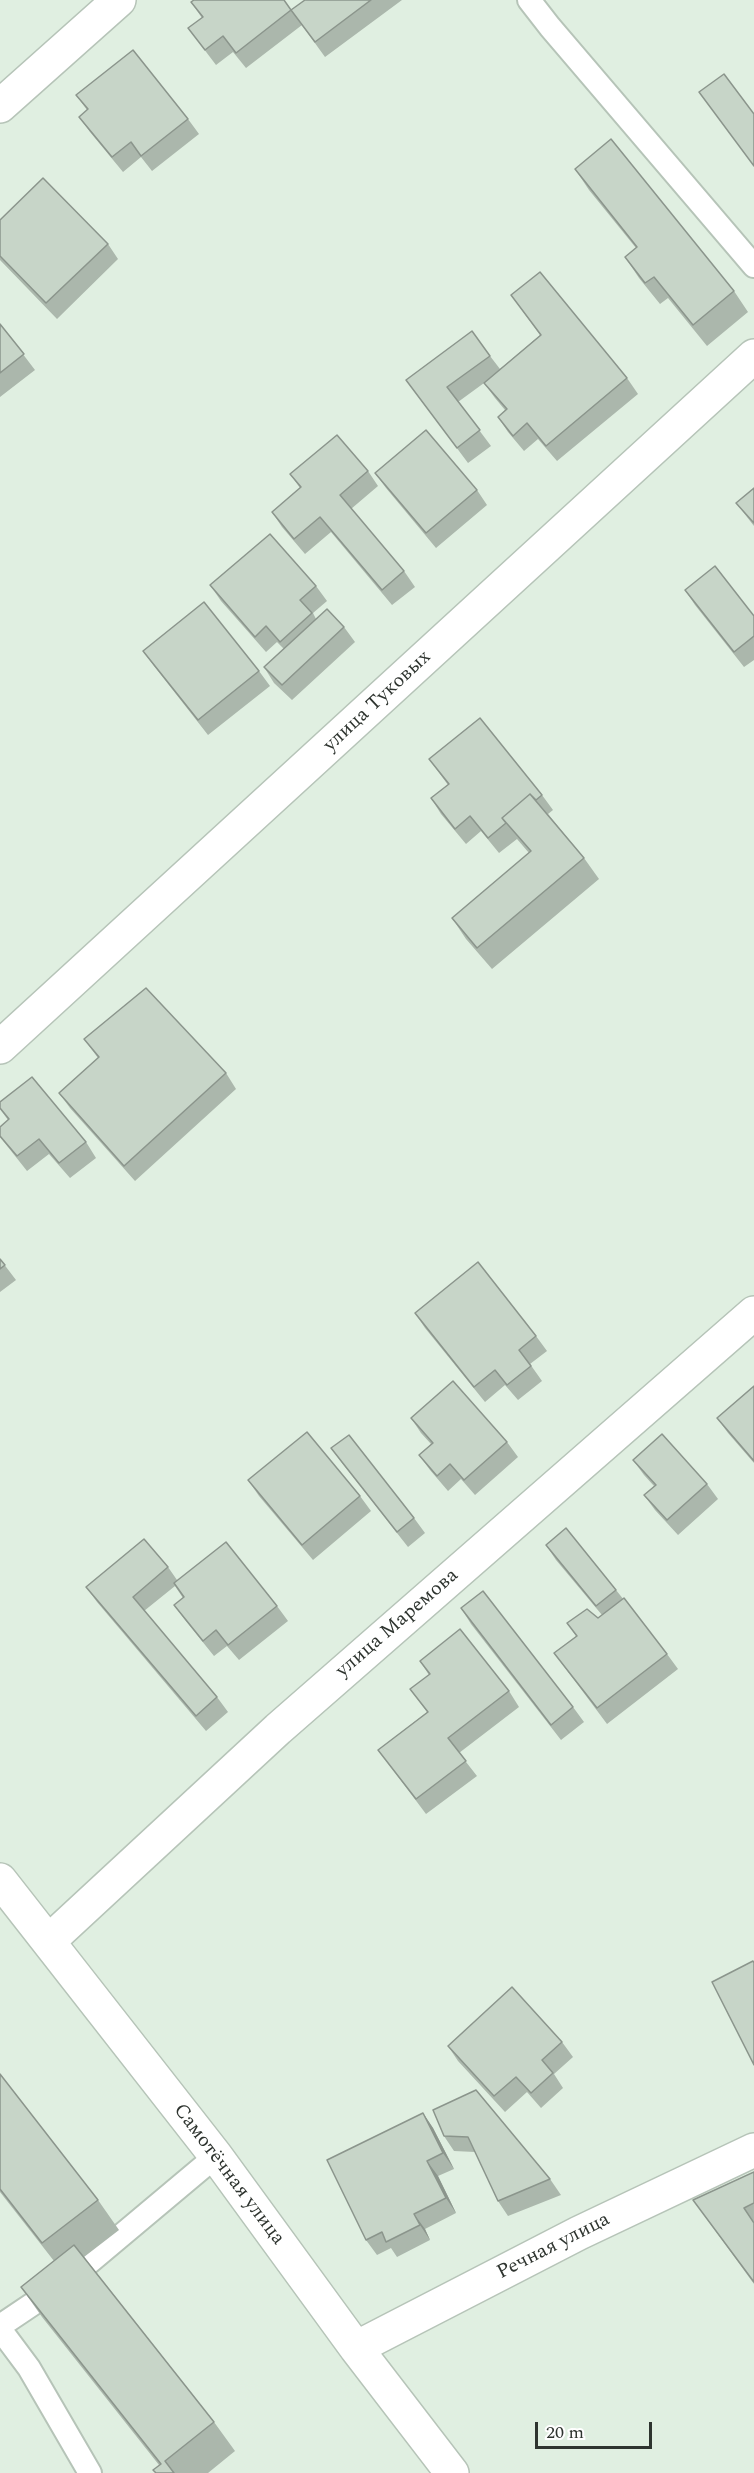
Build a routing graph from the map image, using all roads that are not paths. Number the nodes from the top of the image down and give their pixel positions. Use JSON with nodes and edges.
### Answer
{"nodes":[{"id":1,"x":119,"y":0,"type":"edge"},
{"id":2,"x":529,"y":0,"type":"edge"},
{"id":3,"x":0,"y":106,"type":"edge"},
{"id":4,"x":754,"y":266,"type":"edge"},
{"id":5,"x":754,"y":356,"type":"edge"},
{"id":6,"x":0,"y":1047,"type":"edge"},
{"id":7,"x":754,"y":1314,"type":"edge"},
{"id":8,"x":0,"y":1880,"type":"edge"},
{"id":9,"x":49,"y":1941,"type":"junction"},
{"id":10,"x":754,"y":2150,"type":"edge"},
{"id":11,"x":216,"y":2156,"type":"junction"},
{"id":12,"x":0,"y":2328,"type":"edge"},
{"id":13,"x":356,"y":2348,"type":"junction"},
{"id":14,"x":90,"y":2473,"type":"edge"},
{"id":15,"x":452,"y":2473,"type":"edge"}],
"edges":[{"from":1,"to":3,"type":"street"},
{"from":2,"to":4,"type":"lane"},
{"from":5,"to":6,"type":"street","name":"улица Туковых"},
{"from":7,"to":9,"type":"street","name":"улица Маремова"},
{"from":8,"to":9,"type":"street","name":"Самотёчная улица"},
{"from":9,"to":11,"type":"street","name":"Самотёчная улица"},
{"from":10,"to":13,"type":"street","name":"Речная улица"},
{"from":11,"to":12,"type":"lane"},
{"from":11,"to":13,"type":"street","name":"Самотёчная улица"},
{"from":12,"to":14,"type":"lane"},
{"from":13,"to":15,"type":"street","name":"Самотёчная улица"}]}
